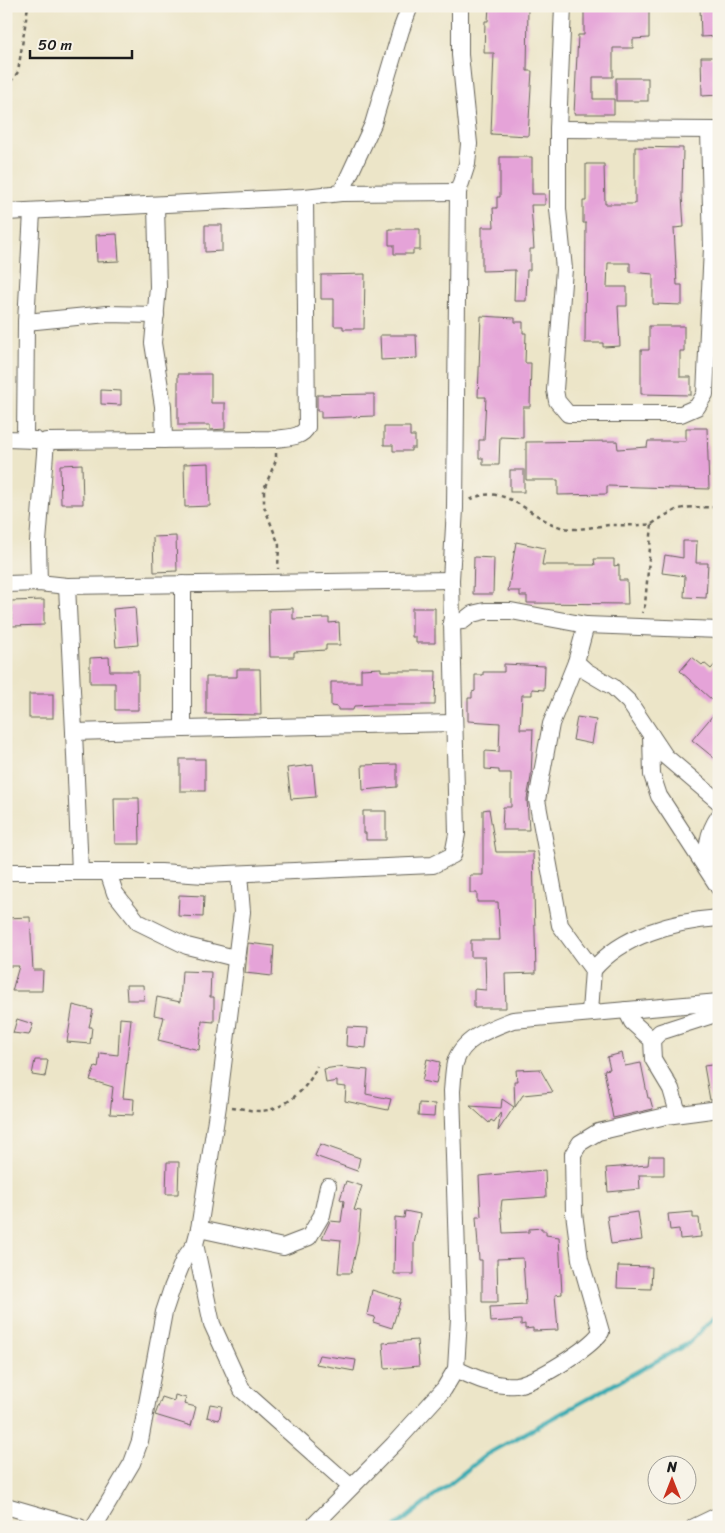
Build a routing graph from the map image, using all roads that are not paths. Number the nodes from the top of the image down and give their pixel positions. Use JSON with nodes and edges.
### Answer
{"nodes":[{"id":1,"x":410,"y":6,"type":"edge"},
{"id":2,"x":460,"y":6,"type":"edge"},
{"id":3,"x":563,"y":6,"type":"edge"},
{"id":4,"x":558,"y":130,"type":"junction"},
{"id":5,"x":714,"y":130,"type":"edge"},
{"id":6,"x":458,"y":192,"type":"junction"},
{"id":7,"x":341,"y":193,"type":"junction"},
{"id":8,"x":304,"y":197,"type":"junction"},
{"id":9,"x":156,"y":205,"type":"junction"},
{"id":10,"x":6,"y":212,"type":"edge"},
{"id":11,"x":32,"y":212,"type":"junction"},
{"id":12,"x":156,"y":315,"type":"junction"},
{"id":13,"x":26,"y":322,"type":"junction"},
{"id":14,"x":6,"y":439,"type":"edge"},
{"id":15,"x":25,"y":439,"type":"junction"},
{"id":16,"x":164,"y":440,"type":"junction"},
{"id":17,"x":46,"y":441,"type":"junction"},
{"id":18,"x":451,"y":580,"type":"junction"},
{"id":19,"x":39,"y":583,"type":"junction"},
{"id":20,"x":6,"y":584,"type":"edge"},
{"id":21,"x":183,"y":584,"type":"junction"},
{"id":22,"x":67,"y":586,"type":"junction"},
{"id":23,"x":451,"y":622,"type":"junction"},
{"id":24,"x":586,"y":625,"type":"junction"},
{"id":25,"x":719,"y":630,"type":"edge"},
{"id":26,"x":576,"y":662,"type":"junction"},
{"id":27,"x":453,"y":723,"type":"junction"},
{"id":28,"x":183,"y":729,"type":"junction"},
{"id":29,"x":74,"y":732,"type":"junction"},
{"id":30,"x":651,"y":734,"type":"junction"},
{"id":31,"x":719,"y":802,"type":"edge"},
{"id":32,"x":719,"y":816,"type":"edge"},
{"id":33,"x":6,"y":872,"type":"edge"},
{"id":34,"x":80,"y":872,"type":"junction"},
{"id":35,"x":108,"y":872,"type":"junction"},
{"id":36,"x":710,"y":872,"type":"junction"},
{"id":37,"x":239,"y":874,"type":"junction"},
{"id":38,"x":719,"y":888,"type":"edge"},
{"id":39,"x":719,"y":918,"type":"edge"},
{"id":40,"x":235,"y":958,"type":"junction"},
{"id":41,"x":593,"y":970,"type":"junction"},
{"id":42,"x":719,"y":1002,"type":"edge"},
{"id":43,"x":626,"y":1010,"type":"junction"},
{"id":44,"x":590,"y":1012,"type":"junction"},
{"id":45,"x":719,"y":1013,"type":"edge"},
{"id":46,"x":652,"y":1040,"type":"junction"},
{"id":47,"x":719,"y":1109,"type":"edge"},
{"id":48,"x":678,"y":1113,"type":"junction"},
{"id":49,"x":328,"y":1186,"type":"dead end"},
{"id":50,"x":197,"y":1236,"type":"junction"},
{"id":51,"x":456,"y":1370,"type":"junction"},
{"id":52,"x":351,"y":1487,"type":"junction"},
{"id":53,"x":6,"y":1506,"type":"edge"},
{"id":54,"x":719,"y":1515,"type":"edge"},
{"id":55,"x":79,"y":1527,"type":"edge"},
{"id":56,"x":94,"y":1527,"type":"edge"},
{"id":57,"x":312,"y":1527,"type":"edge"},
{"id":58,"x":694,"y":1527,"type":"edge"}],
"edges":[{"from":1,"to":7,"type":"street"},
{"from":2,"to":6,"type":"street"},
{"from":3,"to":4,"type":"street"},
{"from":4,"to":5,"type":"street"},
{"from":4,"to":5,"type":"street"},
{"from":6,"to":7,"type":"street"},
{"from":6,"to":18,"type":"street"},
{"from":7,"to":8,"type":"street"},
{"from":8,"to":9,"type":"street"},
{"from":8,"to":16,"type":"street"},
{"from":9,"to":11,"type":"street"},
{"from":9,"to":12,"type":"street"},
{"from":10,"to":11,"type":"street"},
{"from":11,"to":13,"type":"street"},
{"from":12,"to":13,"type":"street"},
{"from":12,"to":16,"type":"street"},
{"from":13,"to":15,"type":"street"},
{"from":14,"to":15,"type":"street"},
{"from":15,"to":17,"type":"street"},
{"from":16,"to":17,"type":"street"},
{"from":17,"to":19,"type":"street"},
{"from":18,"to":21,"type":"street"},
{"from":18,"to":23,"type":"street"},
{"from":19,"to":20,"type":"street"},
{"from":19,"to":22,"type":"street"},
{"from":21,"to":22,"type":"street"},
{"from":21,"to":28,"type":"street"},
{"from":22,"to":29,"type":"street"},
{"from":23,"to":24,"type":"street"},
{"from":23,"to":27,"type":"street"},
{"from":24,"to":25,"type":"street"},
{"from":24,"to":26,"type":"street"},
{"from":26,"to":30,"type":"street"},
{"from":26,"to":41,"type":"street"},
{"from":27,"to":28,"type":"street"},
{"from":27,"to":37,"type":"street"},
{"from":28,"to":29,"type":"street"},
{"from":29,"to":34,"type":"street"},
{"from":30,"to":31,"type":"street"},
{"from":30,"to":36,"type":"street"},
{"from":32,"to":36,"type":"street"},
{"from":33,"to":34,"type":"street"},
{"from":34,"to":35,"type":"street"},
{"from":35,"to":37,"type":"street"},
{"from":35,"to":40,"type":"street"},
{"from":36,"to":38,"type":"street"},
{"from":37,"to":40,"type":"street"},
{"from":39,"to":41,"type":"street"},
{"from":40,"to":50,"type":"street"},
{"from":41,"to":44,"type":"street"},
{"from":42,"to":43,"type":"street"},
{"from":43,"to":44,"type":"street"},
{"from":43,"to":46,"type":"street"},
{"from":44,"to":51,"type":"street"},
{"from":45,"to":46,"type":"street"},
{"from":46,"to":48,"type":"street"},
{"from":47,"to":48,"type":"street"},
{"from":48,"to":51,"type":"street"},
{"from":49,"to":50,"type":"street"},
{"from":50,"to":52,"type":"street"},
{"from":50,"to":56,"type":"street"},
{"from":51,"to":52,"type":"street"},
{"from":52,"to":57,"type":"street"},
{"from":53,"to":55,"type":"street"},
{"from":54,"to":58,"type":"street"}]}
